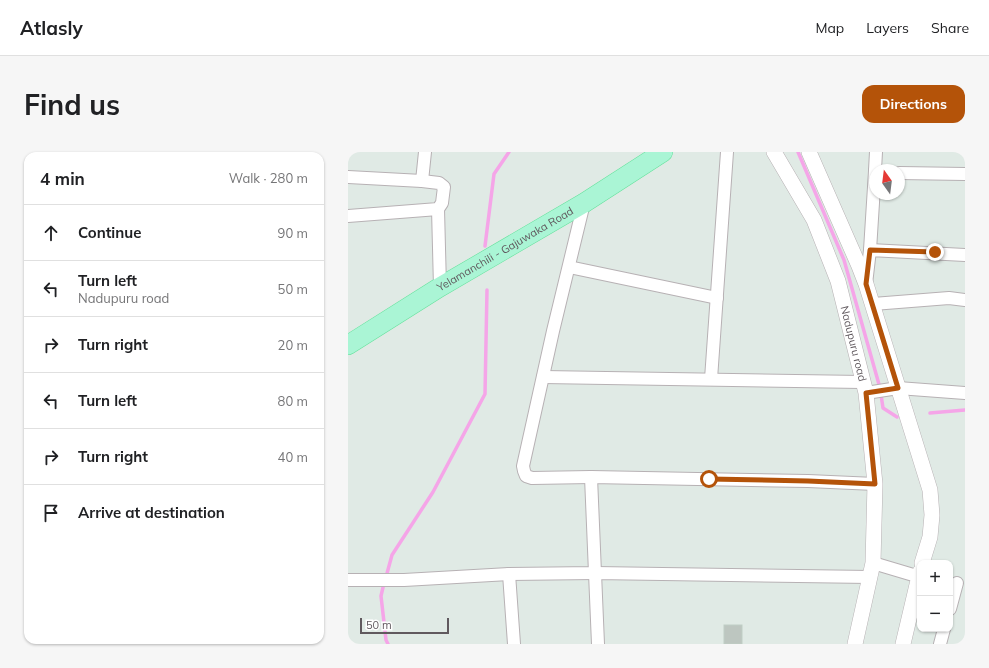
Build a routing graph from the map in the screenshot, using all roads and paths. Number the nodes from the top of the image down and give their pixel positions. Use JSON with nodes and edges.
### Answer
{"nodes":[{"id":1,"x":425,"y":152,"type":"edge"},
{"id":2,"x":663,"y":152,"type":"edge"},
{"id":3,"x":727,"y":152,"type":"edge"},
{"id":4,"x":774,"y":152,"type":"edge"},
{"id":5,"x":809,"y":152,"type":"edge"},
{"id":6,"x":876,"y":152,"type":"edge"},
{"id":7,"x":875,"y":164,"type":"edge"},
{"id":8,"x":905,"y":173,"type":"edge"},
{"id":9,"x":965,"y":174,"type":"edge"},
{"id":10,"x":348,"y":177,"type":"edge"},
{"id":11,"x":422,"y":181,"type":"junction"},
{"id":12,"x":873,"y":200,"type":"edge"},
{"id":13,"x":584,"y":203,"type":"junction"},
{"id":14,"x":438,"y":209,"type":"junction"},
{"id":15,"x":348,"y":216,"type":"edge"},
{"id":16,"x":870,"y":250,"type":"junction"},
{"id":17,"x":965,"y":255,"type":"edge"},
{"id":18,"x":569,"y":267,"type":"junction"},
{"id":19,"x":863,"y":278,"type":"junction"},
{"id":20,"x":838,"y":281,"type":"junction"},
{"id":21,"x":440,"y":287,"type":"junction"},
{"id":22,"x":717,"y":298,"type":"junction"},
{"id":23,"x":965,"y":300,"type":"edge"},
{"id":24,"x":873,"y":304,"type":"junction"},
{"id":25,"x":348,"y":345,"type":"edge"},
{"id":26,"x":543,"y":377,"type":"junction"},
{"id":27,"x":711,"y":379,"type":"junction"},
{"id":28,"x":864,"y":387,"type":"junction"},
{"id":29,"x":898,"y":388,"type":"junction"},
{"id":30,"x":965,"y":394,"type":"edge"},
{"id":31,"x":591,"y":477,"type":"junction"},
{"id":32,"x":875,"y":484,"type":"junction"},
{"id":33,"x":923,"y":560,"type":"edge"},
{"id":34,"x":872,"y":570,"type":"junction"},
{"id":35,"x":917,"y":572,"type":"edge"},
{"id":36,"x":594,"y":573,"type":"junction"},
{"id":37,"x":509,"y":574,"type":"junction"},
{"id":38,"x":348,"y":580,"type":"edge"},
{"id":39,"x":960,"y":580,"type":"edge"},
{"id":40,"x":917,"y":585,"type":"edge"},
{"id":41,"x":953,"y":600,"type":"edge"},
{"id":42,"x":943,"y":632,"type":"edge"},
{"id":43,"x":514,"y":644,"type":"edge"},
{"id":44,"x":598,"y":644,"type":"edge"},
{"id":45,"x":855,"y":644,"type":"edge"},
{"id":46,"x":903,"y":644,"type":"edge"},
{"id":47,"x":940,"y":644,"type":"edge"}],
"edges":[{"from":1,"to":11,"type":"street"},
{"from":2,"to":13,"type":"main road","name":"Yelamanchili - Gajuwaka Road"},
{"from":3,"to":22,"type":"street"},
{"from":4,"to":20,"type":"street","name":"Nadupuru road"},
{"from":5,"to":19,"type":"street"},
{"from":6,"to":7,"type":"street"},
{"from":8,"to":9,"type":"street"},
{"from":10,"to":11,"type":"street"},
{"from":11,"to":14,"type":"street"},
{"from":12,"to":16,"type":"street"},
{"from":13,"to":18,"type":"street"},
{"from":13,"to":21,"type":"main road","name":"Yelamanchili - Gajuwaka Road"},
{"from":14,"to":15,"type":"street"},
{"from":14,"to":21,"type":"street"},
{"from":16,"to":17,"type":"street"},
{"from":16,"to":19,"type":"street"},
{"from":18,"to":22,"type":"street"},
{"from":18,"to":26,"type":"street"},
{"from":19,"to":20,"type":"street"},
{"from":19,"to":24,"type":"street"},
{"from":20,"to":28,"type":"street","name":"Nadupuru road"},
{"from":21,"to":25,"type":"main road","name":"Yelamanchili - Gajuwaka Road"},
{"from":22,"to":27,"type":"street"},
{"from":23,"to":24,"type":"street"},
{"from":24,"to":29,"type":"street"},
{"from":26,"to":27,"type":"street"},
{"from":26,"to":31,"type":"street"},
{"from":27,"to":28,"type":"street"},
{"from":28,"to":29,"type":"street"},
{"from":28,"to":32,"type":"street","name":"Nadupuru road"},
{"from":29,"to":30,"type":"street"},
{"from":29,"to":33,"type":"street"},
{"from":31,"to":32,"type":"street"},
{"from":31,"to":36,"type":"street"},
{"from":32,"to":34,"type":"street","name":"Nadupuru road"},
{"from":34,"to":35,"type":"street"},
{"from":34,"to":36,"type":"street"},
{"from":34,"to":45,"type":"street","name":"Nadupuru road"},
{"from":36,"to":37,"type":"street"},
{"from":36,"to":44,"type":"street"},
{"from":37,"to":38,"type":"street"},
{"from":37,"to":43,"type":"street"},
{"from":39,"to":41,"type":"street"},
{"from":40,"to":46,"type":"street"},
{"from":42,"to":47,"type":"street"}]}
